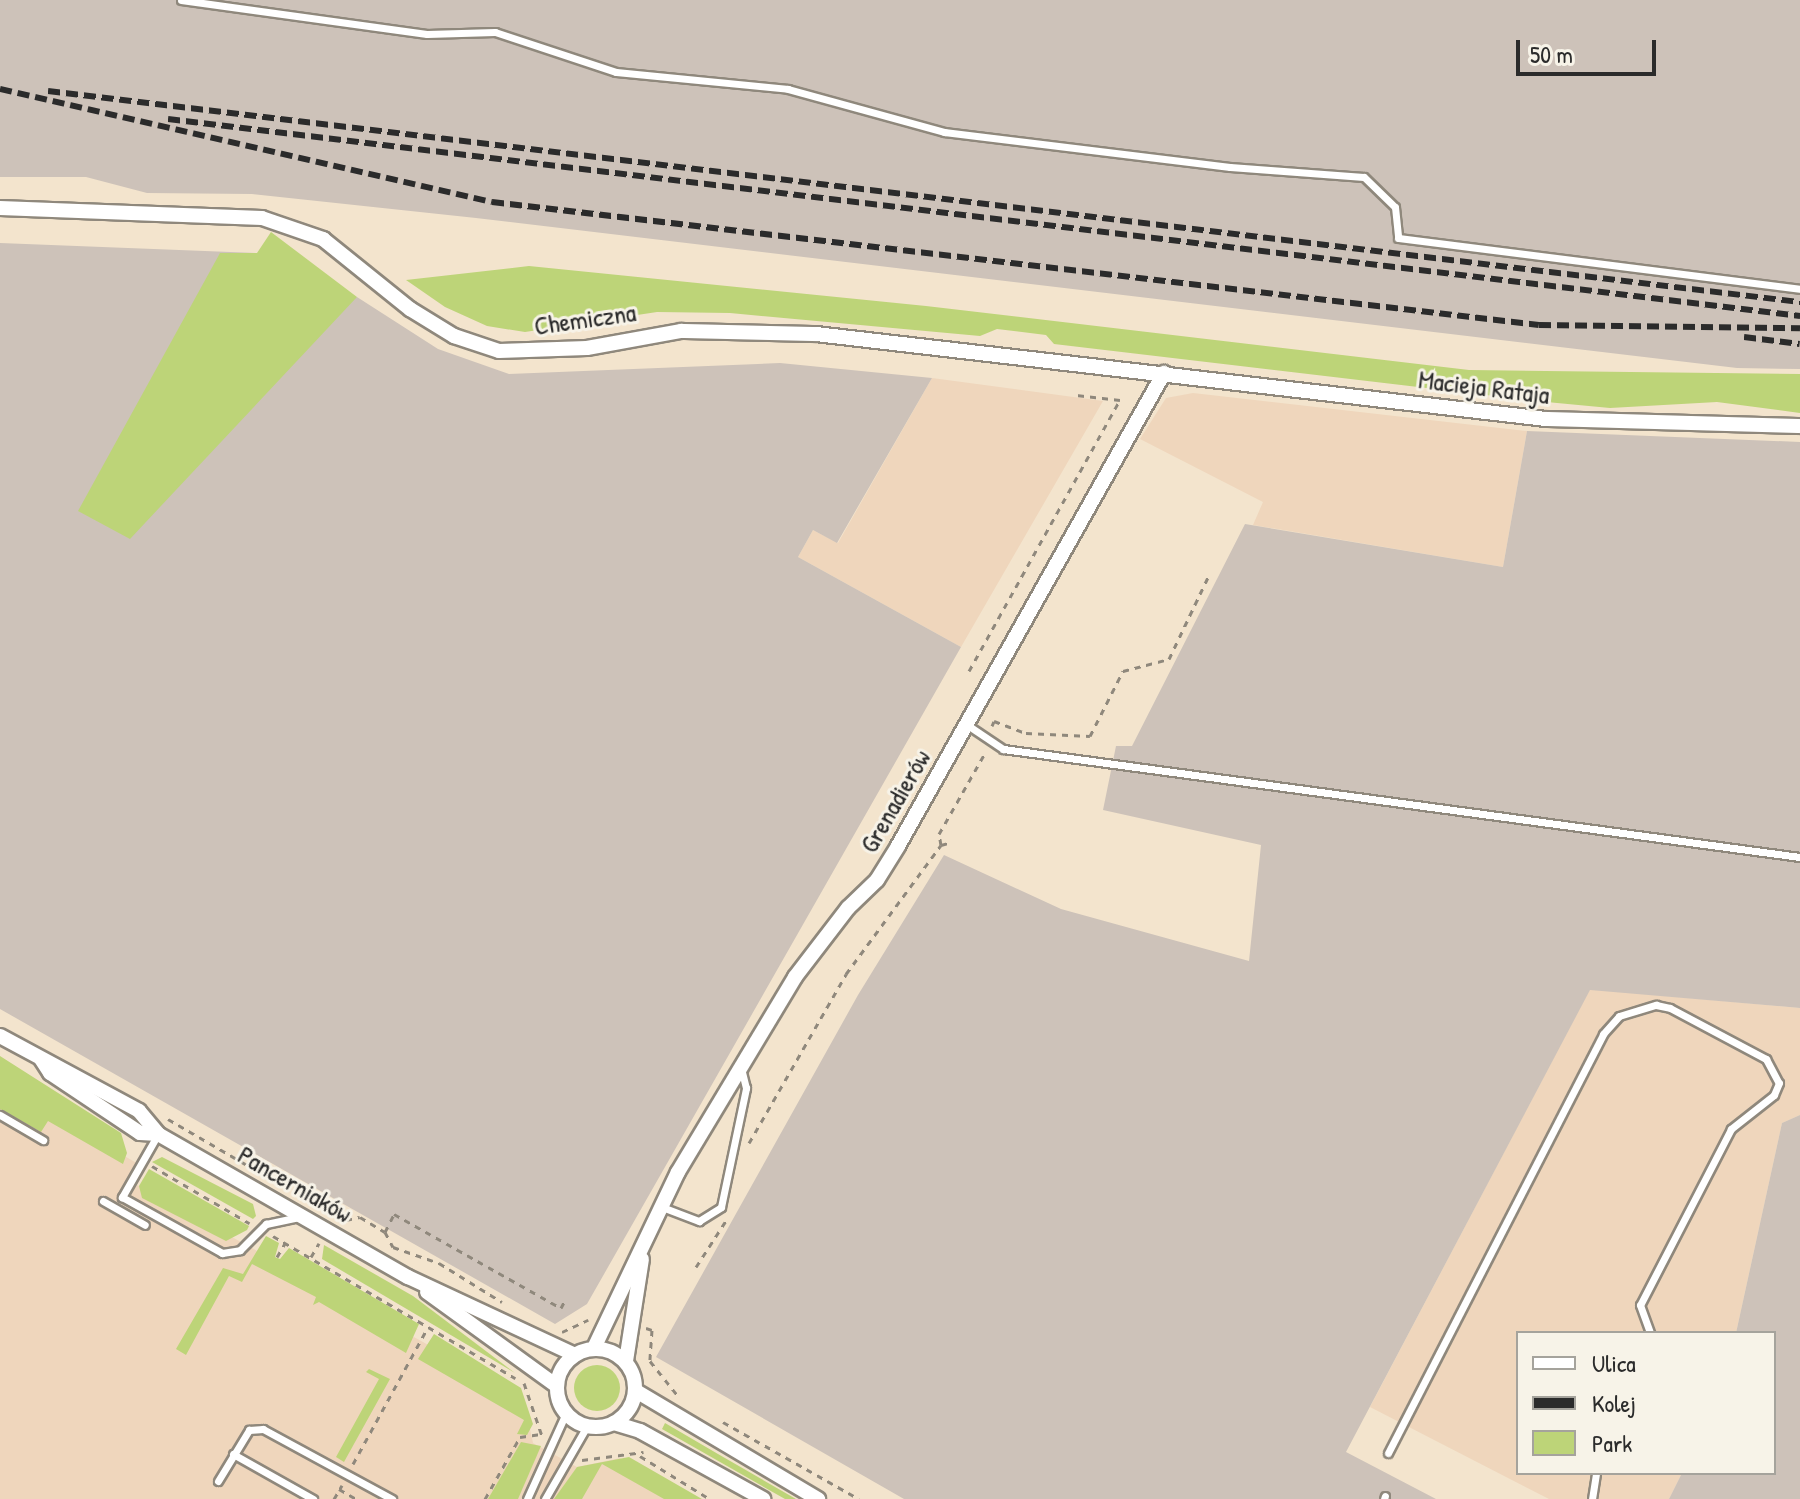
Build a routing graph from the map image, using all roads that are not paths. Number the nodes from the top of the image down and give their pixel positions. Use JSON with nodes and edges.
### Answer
{"nodes":[{"id":1,"x":181,"y":0,"type":"edge"},
{"id":2,"x":0,"y":208,"type":"edge"},
{"id":3,"x":1800,"y":289,"type":"edge"},
{"id":4,"x":1164,"y":373,"type":"junction"},
{"id":5,"x":1800,"y":426,"type":"edge"},
{"id":6,"x":966,"y":724,"type":"junction"},
{"id":7,"x":1800,"y":857,"type":"edge"},
{"id":8,"x":0,"y":1036,"type":"edge"},
{"id":9,"x":741,"y":1069,"type":"junction"},
{"id":10,"x":0,"y":1115,"type":"edge"},
{"id":11,"x":158,"y":1134,"type":"junction"},
{"id":12,"x":43,"y":1140,"type":"dead end"},
{"id":13,"x":103,"y":1201,"type":"dead end"},
{"id":14,"x":662,"y":1207,"type":"junction"},
{"id":15,"x":305,"y":1218,"type":"junction"},
{"id":16,"x":145,"y":1225,"type":"dead end"},
{"id":17,"x":646,"y":1239,"type":"junction"},
{"id":18,"x":408,"y":1277,"type":"junction"},
{"id":19,"x":1649,"y":1331,"type":"edge"},
{"id":20,"x":594,"y":1348,"type":"junction"},
{"id":21,"x":575,"y":1355,"type":"junction"},
{"id":22,"x":626,"y":1361,"type":"junction"},
{"id":23,"x":557,"y":1386,"type":"junction"},
{"id":24,"x":636,"y":1391,"type":"junction"},
{"id":25,"x":566,"y":1413,"type":"junction"},
{"id":26,"x":614,"y":1423,"type":"junction"},
{"id":27,"x":587,"y":1426,"type":"junction"},
{"id":28,"x":1388,"y":1453,"type":"dead end"},
{"id":29,"x":233,"y":1454,"type":"junction"},
{"id":30,"x":1596,"y":1475,"type":"edge"},
{"id":31,"x":218,"y":1481,"type":"dead end"},
{"id":32,"x":313,"y":1499,"type":"edge"},
{"id":33,"x":392,"y":1499,"type":"edge"},
{"id":34,"x":527,"y":1499,"type":"edge"},
{"id":35,"x":545,"y":1499,"type":"edge"},
{"id":36,"x":763,"y":1499,"type":"edge"},
{"id":37,"x":818,"y":1499,"type":"edge"},
{"id":38,"x":1592,"y":1499,"type":"edge"}],
"edges":[{"from":1,"to":3,"type":"lane"},
{"from":2,"to":4,"type":"street","name":"Chemiczna"},
{"from":4,"to":5,"type":"street","name":"Macieja Rataja"},
{"from":4,"to":6,"type":"street","name":"Grenadierów"},
{"from":6,"to":7,"type":"lane"},
{"from":6,"to":9,"type":"street","name":"Grenadierów"},
{"from":8,"to":11,"type":"street","name":"Pancerniaków"},
{"from":9,"to":14,"type":"street","name":"Grenadierów"},
{"from":9,"to":14,"type":"lane"},
{"from":10,"to":12,"type":"lane"},
{"from":11,"to":15,"type":"street","name":"Pancerniaków"},
{"from":11,"to":15,"type":"lane"},
{"from":13,"to":16,"type":"lane"},
{"from":14,"to":17,"type":"street","name":"Grenadierów"},
{"from":15,"to":18,"type":"street","name":"Pancerniaków"},
{"from":17,"to":20,"type":"street","name":"Grenadierów"},
{"from":17,"to":22,"type":"street"},
{"from":18,"to":21,"type":"street","name":"Pancerniaków"},
{"from":18,"to":23,"type":"street","name":"Pancerniaków"},
{"from":19,"to":28,"type":"lane"},
{"from":20,"to":21,"type":"street"},
{"from":20,"to":22,"type":"street"},
{"from":21,"to":23,"type":"street"},
{"from":22,"to":24,"type":"street"},
{"from":23,"to":25,"type":"street"},
{"from":24,"to":26,"type":"street"},
{"from":24,"to":37,"type":"street"},
{"from":25,"to":27,"type":"street"},
{"from":25,"to":34,"type":"lane"},
{"from":26,"to":27,"type":"street"},
{"from":26,"to":36,"type":"street"},
{"from":27,"to":35,"type":"lane"},
{"from":29,"to":31,"type":"lane"},
{"from":29,"to":32,"type":"lane"},
{"from":29,"to":33,"type":"lane"},
{"from":30,"to":38,"type":"lane"}]}
